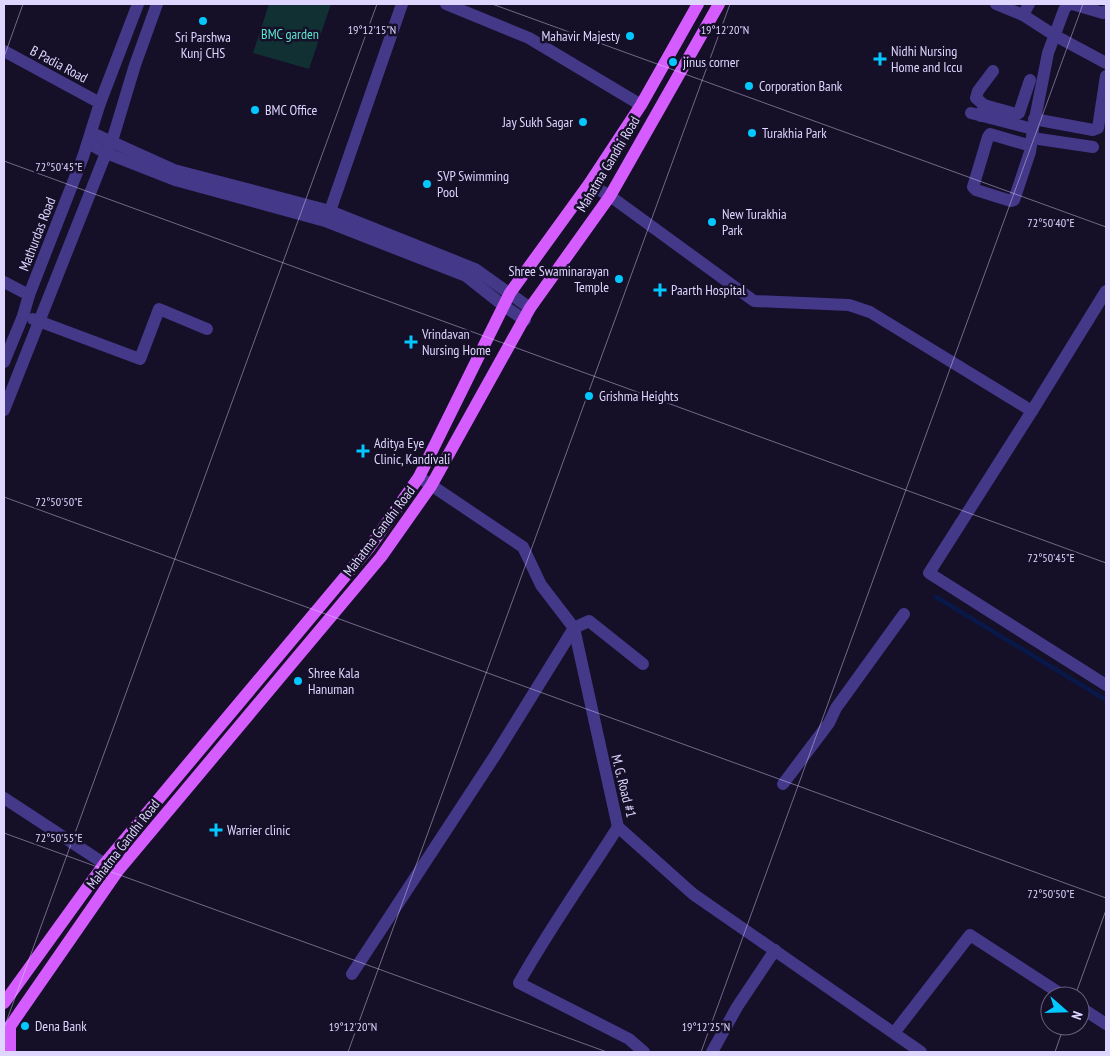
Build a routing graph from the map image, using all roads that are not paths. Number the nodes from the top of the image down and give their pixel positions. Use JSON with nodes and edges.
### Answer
{"nodes":[{"id":1,"x":138,"y":4,"type":"edge"},
{"id":2,"x":157,"y":4,"type":"edge"},
{"id":3,"x":402,"y":4,"type":"edge"},
{"id":4,"x":446,"y":4,"type":"edge"},
{"id":5,"x":698,"y":4,"type":"edge"},
{"id":6,"x":719,"y":4,"type":"edge"},
{"id":7,"x":996,"y":4,"type":"edge"},
{"id":8,"x":1026,"y":9,"type":"edge"},
{"id":9,"x":1106,"y":11,"type":"edge"},
{"id":10,"x":1054,"y":35,"type":"junction"},
{"id":11,"x":4,"y":51,"type":"edge"},
{"id":12,"x":1106,"y":62,"type":"edge"},
{"id":13,"x":994,"y":70,"type":"dead end"},
{"id":14,"x":1106,"y":76,"type":"edge"},
{"id":15,"x":1030,"y":80,"type":"dead end"},
{"id":16,"x":100,"y":103,"type":"junction"},
{"id":17,"x":641,"y":105,"type":"junction"},
{"id":18,"x":979,"y":111,"type":"junction"},
{"id":19,"x":1033,"y":133,"type":"junction"},
{"id":20,"x":90,"y":138,"type":"junction"},
{"id":21,"x":109,"y":147,"type":"junction"},
{"id":22,"x":1094,"y":147,"type":"dead end"},
{"id":23,"x":589,"y":184,"type":"junction"},
{"id":24,"x":610,"y":196,"type":"junction"},
{"id":25,"x":330,"y":211,"type":"junction"},
{"id":26,"x":4,"y":282,"type":"edge"},
{"id":27,"x":1106,"y":291,"type":"edge"},
{"id":28,"x":510,"y":293,"type":"junction"},
{"id":29,"x":29,"y":295,"type":"junction"},
{"id":30,"x":504,"y":306,"type":"junction"},
{"id":31,"x":528,"y":314,"type":"junction"},
{"id":32,"x":23,"y":316,"type":"junction"},
{"id":33,"x":40,"y":322,"type":"junction"},
{"id":34,"x":207,"y":329,"type":"dead end"},
{"id":35,"x":4,"y":362,"type":"edge"},
{"id":36,"x":4,"y":410,"type":"edge"},
{"id":37,"x":1032,"y":411,"type":"junction"},
{"id":38,"x":419,"y":477,"type":"junction"},
{"id":39,"x":431,"y":486,"type":"junction"},
{"id":40,"x":904,"y":614,"type":"dead end"},
{"id":41,"x":574,"y":628,"type":"junction"},
{"id":42,"x":643,"y":664,"type":"dead end"},
{"id":43,"x":1106,"y":685,"type":"edge"},
{"id":44,"x":783,"y":784,"type":"dead end"},
{"id":45,"x":4,"y":798,"type":"edge"},
{"id":46,"x":618,"y":827,"type":"junction"},
{"id":47,"x":105,"y":863,"type":"junction"},
{"id":48,"x":117,"y":872,"type":"junction"},
{"id":49,"x":775,"y":950,"type":"junction"},
{"id":50,"x":352,"y":974,"type":"dead end"},
{"id":51,"x":1049,"y":986,"type":"edge"},
{"id":52,"x":4,"y":1003,"type":"edge"},
{"id":53,"x":1090,"y":1014,"type":"edge"},
{"id":54,"x":1106,"y":1024,"type":"edge"},
{"id":55,"x":7,"y":1030,"type":"edge"},
{"id":56,"x":894,"y":1033,"type":"junction"},
{"id":57,"x":10,"y":1052,"type":"edge"},
{"id":58,"x":644,"y":1052,"type":"edge"},
{"id":59,"x":712,"y":1052,"type":"edge"},
{"id":60,"x":921,"y":1052,"type":"edge"}],
"edges":[{"from":1,"to":16,"type":"street","name":"Mathurdas Road"},
{"from":2,"to":21,"type":"street"},
{"from":3,"to":25,"type":"street"},
{"from":4,"to":17,"type":"street"},
{"from":5,"to":17,"type":"main road","name":"Mahatma Gandhi Road"},
{"from":6,"to":24,"type":"main road","name":"Mahatma Gandhi Road"},
{"from":7,"to":8,"type":"street"},
{"from":8,"to":10,"type":"street"},
{"from":9,"to":10,"type":"street"},
{"from":10,"to":12,"type":"street"},
{"from":10,"to":19,"type":"street"},
{"from":11,"to":16,"type":"street","name":"B Padia Road"},
{"from":13,"to":18,"type":"street"},
{"from":14,"to":19,"type":"street"},
{"from":15,"to":18,"type":"street"},
{"from":16,"to":20,"type":"street","name":"Mathurdas Road"},
{"from":17,"to":23,"type":"main road","name":"Mahatma Gandhi Road"},
{"from":18,"to":19,"type":"street"},
{"from":19,"to":19,"type":"street"},
{"from":19,"to":22,"type":"street"},
{"from":20,"to":21,"type":"street"},
{"from":20,"to":29,"type":"street","name":"Mathurdas Road"},
{"from":21,"to":25,"type":"street"},
{"from":21,"to":30,"type":"street"},
{"from":21,"to":33,"type":"street"},
{"from":23,"to":24,"type":"street"},
{"from":23,"to":28,"type":"main road","name":"Mahatma Gandhi Road"},
{"from":24,"to":31,"type":"main road","name":"Mahatma Gandhi Road"},
{"from":24,"to":37,"type":"street"},
{"from":25,"to":28,"type":"street"},
{"from":26,"to":29,"type":"street"},
{"from":27,"to":37,"type":"street"},
{"from":28,"to":30,"type":"main road","name":"Mahatma Gandhi Road"},
{"from":28,"to":31,"type":"street"},
{"from":29,"to":32,"type":"street","name":"Mathurdas Road"},
{"from":30,"to":31,"type":"street"},
{"from":30,"to":38,"type":"main road","name":"Mahatma Gandhi Road"},
{"from":31,"to":39,"type":"main road","name":"Mahatma Gandhi Road"},
{"from":32,"to":33,"type":"street"},
{"from":32,"to":35,"type":"street","name":"Mathurdas Road"},
{"from":33,"to":34,"type":"street"},
{"from":33,"to":36,"type":"street"},
{"from":37,"to":43,"type":"street"},
{"from":38,"to":39,"type":"street","name":"M. G. Road #1"},
{"from":38,"to":47,"type":"main road","name":"Mahatma Gandhi Road"},
{"from":39,"to":41,"type":"street","name":"M. G. Road #1"},
{"from":39,"to":48,"type":"main road","name":"Mahatma Gandhi Road"},
{"from":40,"to":44,"type":"street"},
{"from":41,"to":42,"type":"street"},
{"from":41,"to":46,"type":"street","name":"M. G. Road #1"},
{"from":41,"to":50,"type":"street"},
{"from":45,"to":47,"type":"street"},
{"from":46,"to":49,"type":"street","name":"M. G. Road #1"},
{"from":46,"to":58,"type":"street"},
{"from":47,"to":48,"type":"street"},
{"from":47,"to":52,"type":"main road","name":"Mahatma Gandhi Road"},
{"from":48,"to":55,"type":"main road","name":"Mahatma Gandhi Road"},
{"from":49,"to":56,"type":"street","name":"M. G. Road #1"},
{"from":49,"to":59,"type":"street"},
{"from":51,"to":56,"type":"street"},
{"from":53,"to":54,"type":"street"},
{"from":55,"to":57,"type":"main road"},
{"from":56,"to":60,"type":"street","name":"M. G. Road #1"}]}
